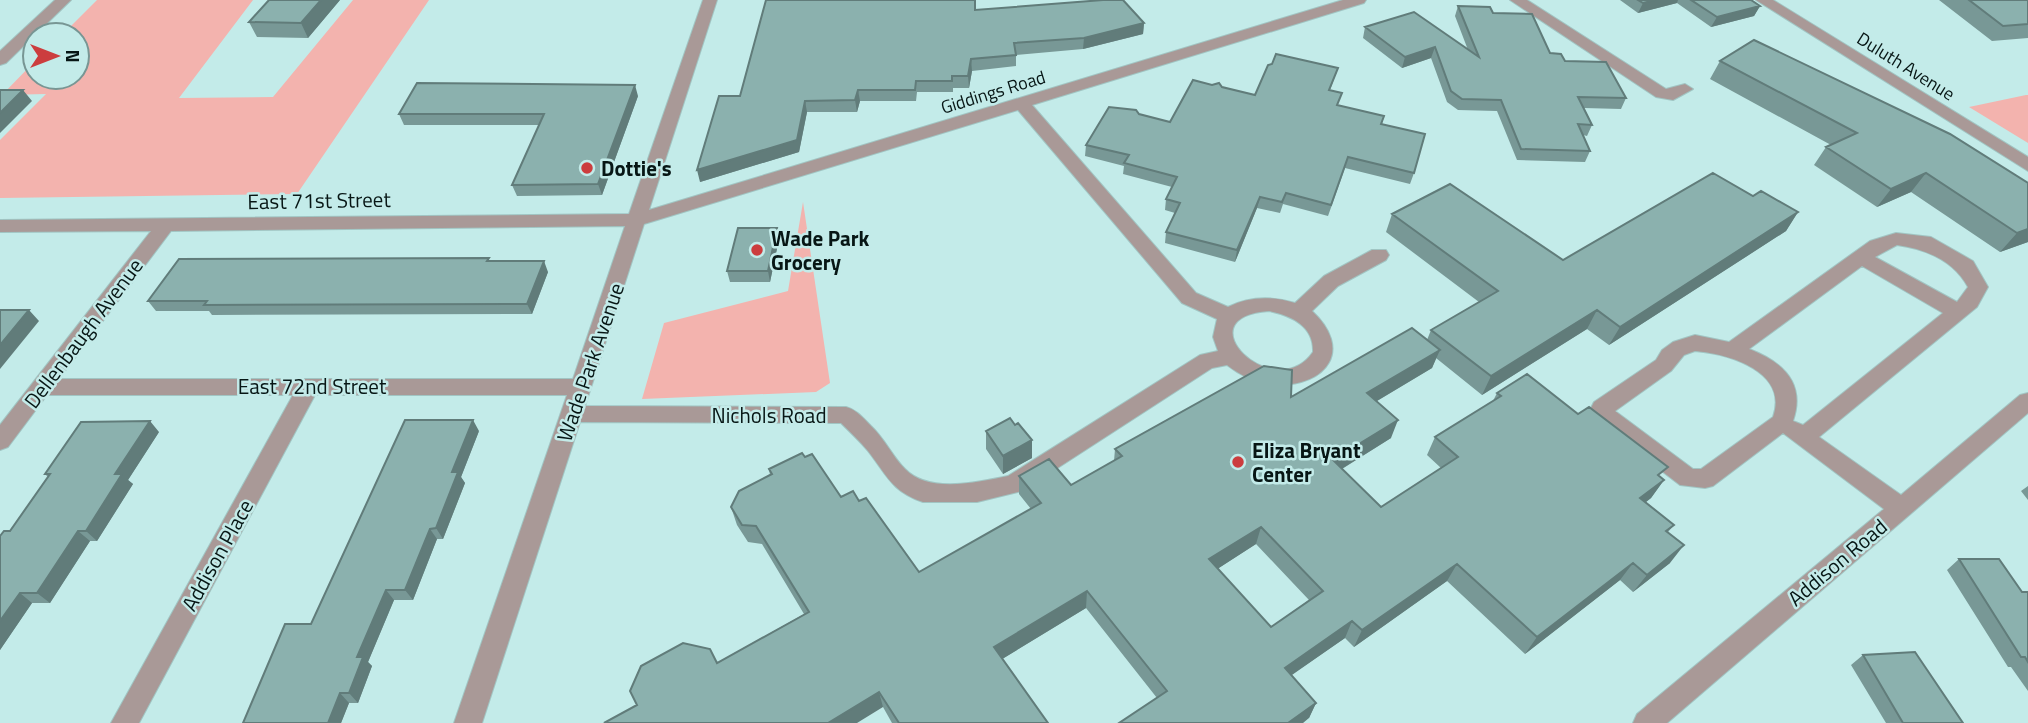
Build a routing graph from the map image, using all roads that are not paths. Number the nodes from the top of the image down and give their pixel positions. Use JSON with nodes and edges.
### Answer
{"nodes":[{"id":1,"x":64,"y":0,"type":"edge"},
{"id":2,"x":710,"y":0,"type":"edge"},
{"id":3,"x":1359,"y":0,"type":"edge"},
{"id":4,"x":1517,"y":0,"type":"edge"},
{"id":5,"x":1763,"y":0,"type":"edge"},
{"id":6,"x":3,"y":54,"type":"edge"},
{"id":7,"x":1685,"y":89,"type":"dead end"},
{"id":8,"x":1021,"y":103,"type":"junction"},
{"id":9,"x":2028,"y":165,"type":"edge"},
{"id":10,"x":639,"y":220,"type":"junction"},
{"id":11,"x":166,"y":224,"type":"junction"},
{"id":12,"x":0,"y":226,"type":"edge"},
{"id":13,"x":1380,"y":255,"type":"dead end"},
{"id":14,"x":1861,"y":257,"type":"junction"},
{"id":15,"x":1299,"y":311,"type":"junction"},
{"id":16,"x":1958,"y":312,"type":"junction"},
{"id":17,"x":1229,"y":316,"type":"junction"},
{"id":18,"x":1734,"y":349,"type":"junction"},
{"id":19,"x":1230,"y":357,"type":"junction"},
{"id":20,"x":309,"y":386,"type":"junction"},
{"id":21,"x":42,"y":387,"type":"junction"},
{"id":22,"x":582,"y":387,"type":"junction"},
{"id":23,"x":2028,"y":401,"type":"edge"},
{"id":24,"x":573,"y":414,"type":"junction"},
{"id":25,"x":1782,"y":422,"type":"junction"},
{"id":26,"x":1804,"y":437,"type":"junction"},
{"id":27,"x":0,"y":442,"type":"edge"},
{"id":28,"x":1901,"y":508,"type":"junction"},
{"id":29,"x":1659,"y":718,"type":"edge"},
{"id":30,"x":125,"y":723,"type":"edge"},
{"id":31,"x":468,"y":723,"type":"edge"}],
"edges":[{"from":1,"to":6,"type":"street"},
{"from":2,"to":10,"type":"street","name":"Wade Park Avenue"},
{"from":3,"to":8,"type":"street","name":"Giddings Road"},
{"from":4,"to":7,"type":"street"},
{"from":5,"to":9,"type":"street","name":"Duluth Avenue"},
{"from":8,"to":10,"type":"street","name":"Giddings Road"},
{"from":8,"to":17,"type":"street"},
{"from":10,"to":11,"type":"street","name":"East 71st Street"},
{"from":10,"to":22,"type":"street","name":"Wade Park Avenue"},
{"from":11,"to":12,"type":"street","name":"East 71st Street"},
{"from":11,"to":21,"type":"street","name":"Dellenbaugh Avenue"},
{"from":13,"to":15,"type":"street"},
{"from":14,"to":16,"type":"street"},
{"from":14,"to":16,"type":"street"},
{"from":14,"to":18,"type":"street"},
{"from":15,"to":17,"type":"street"},
{"from":15,"to":19,"type":"street"},
{"from":16,"to":26,"type":"street"},
{"from":17,"to":19,"type":"street"},
{"from":18,"to":25,"type":"street"},
{"from":18,"to":25,"type":"street"},
{"from":19,"to":24,"type":"street","name":"Nichols Road"},
{"from":20,"to":21,"type":"street","name":"East 72nd Street"},
{"from":20,"to":22,"type":"street","name":"East 72nd Street"},
{"from":20,"to":30,"type":"street","name":"Addison Place"},
{"from":21,"to":27,"type":"street","name":"Dellenbaugh Avenue"},
{"from":22,"to":24,"type":"street","name":"Wade Park Avenue"},
{"from":23,"to":28,"type":"street","name":"Addison Road"},
{"from":24,"to":31,"type":"street","name":"Wade Park Avenue"},
{"from":25,"to":26,"type":"street"},
{"from":26,"to":28,"type":"street"},
{"from":28,"to":29,"type":"street","name":"Addison Road"}]}
